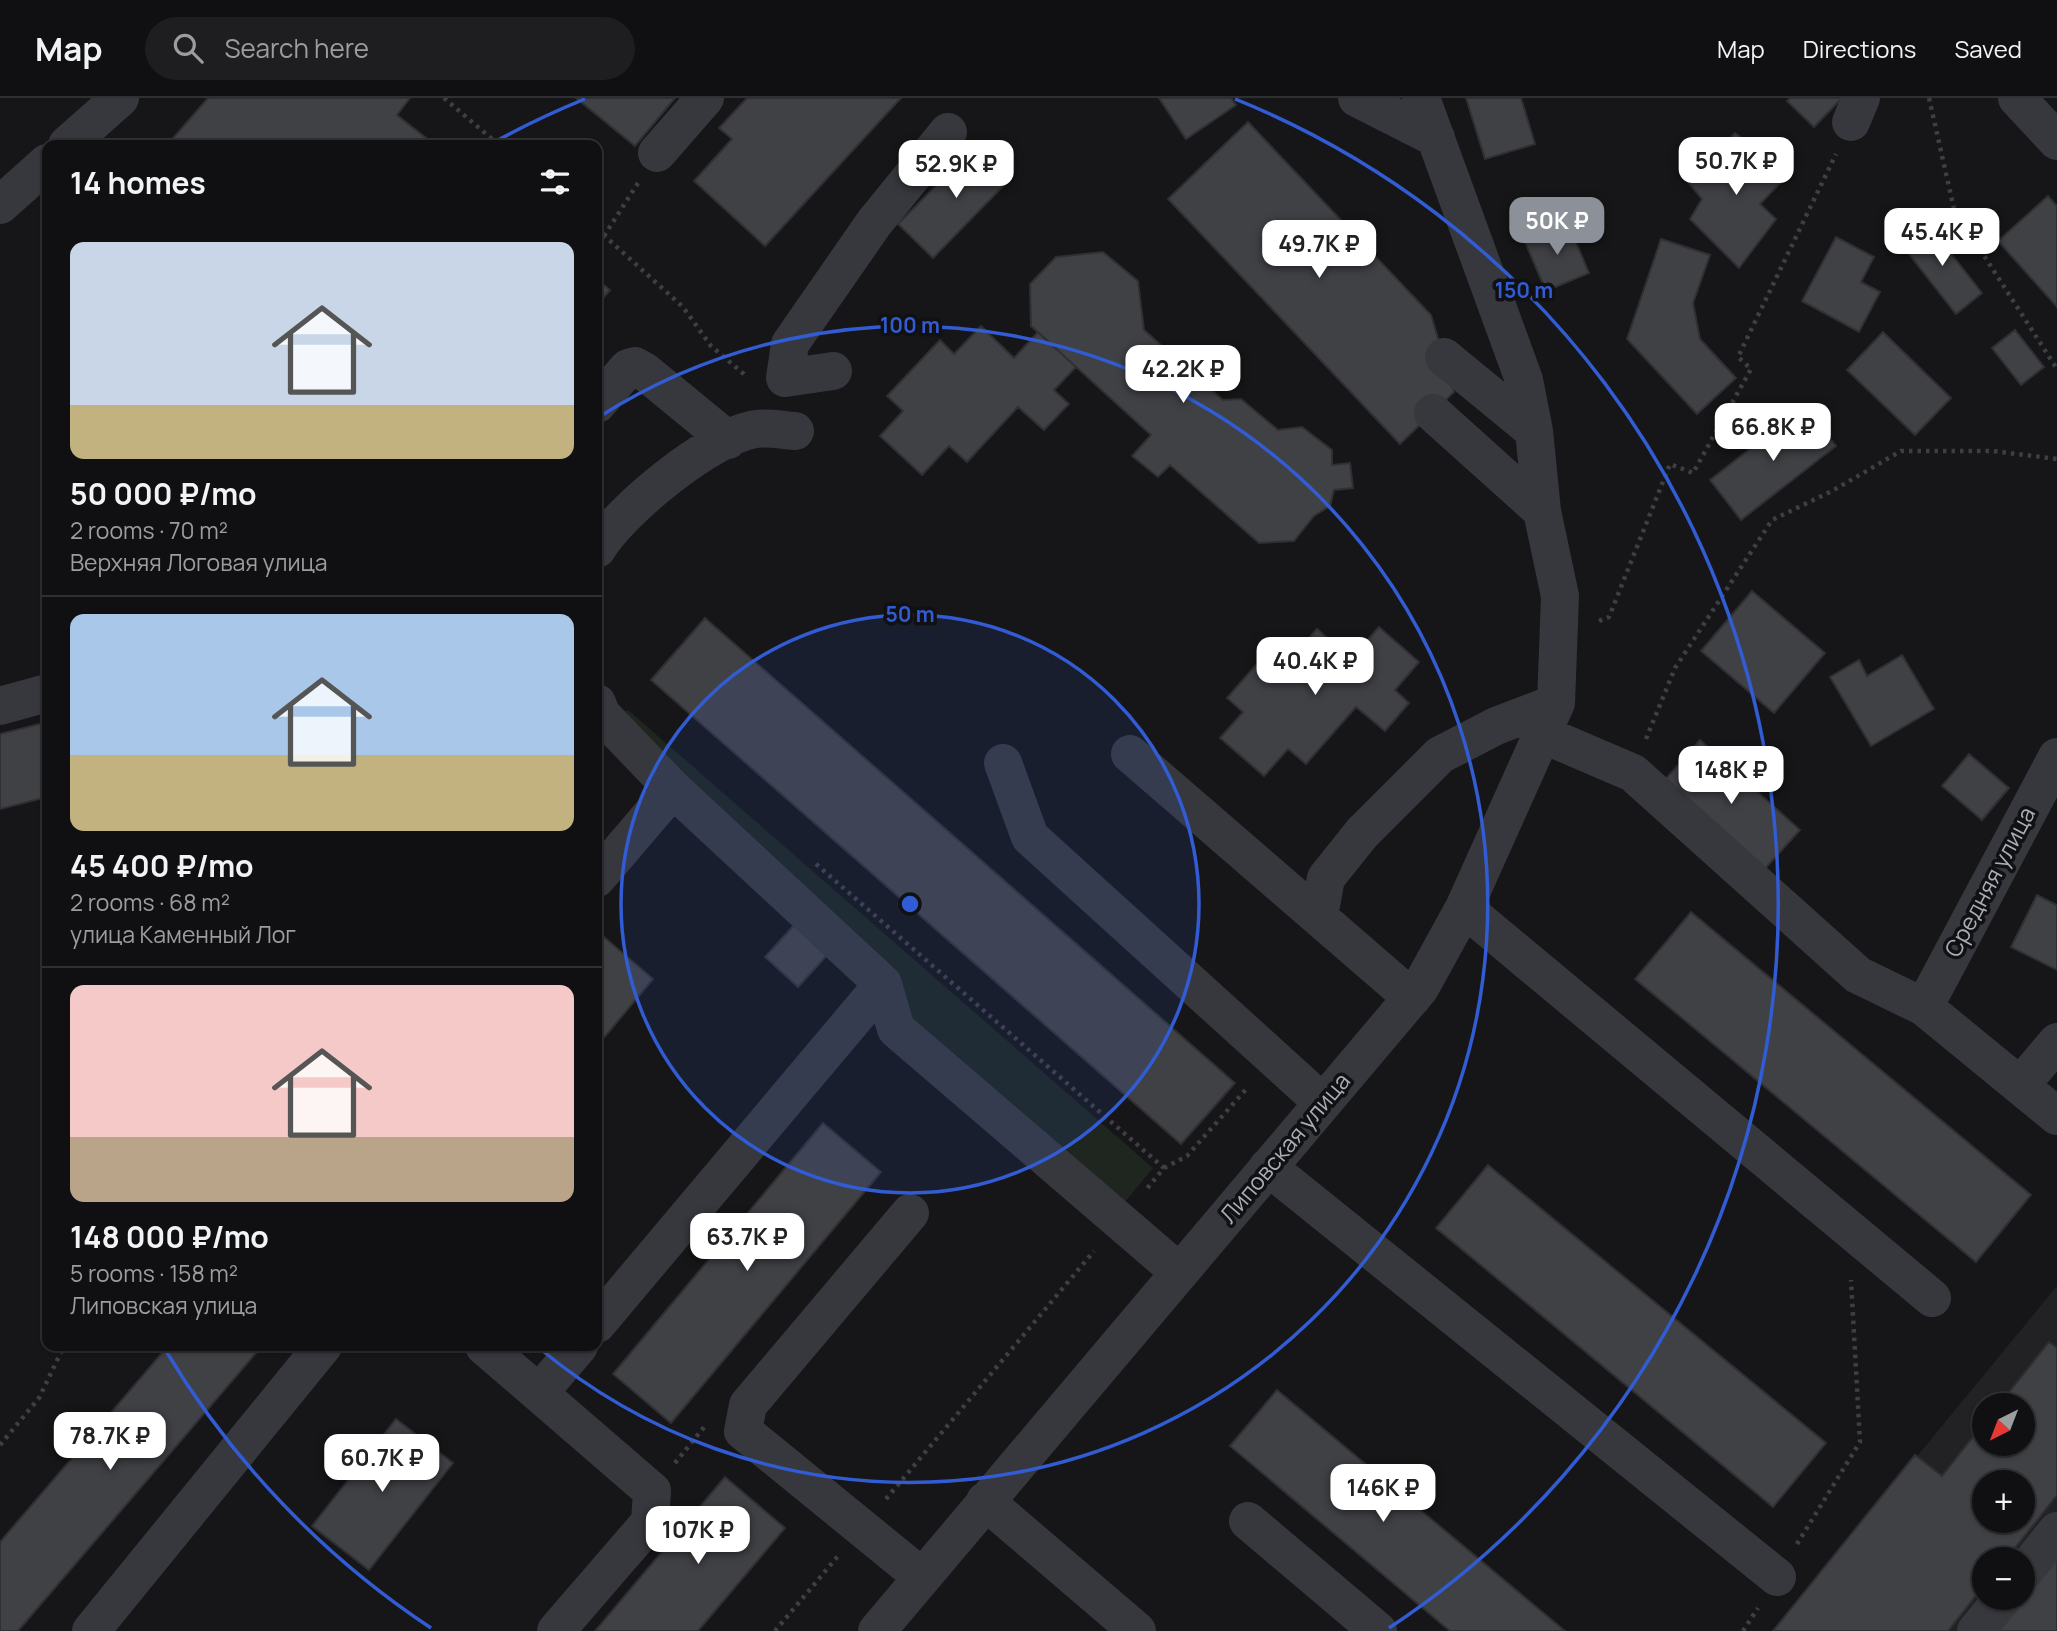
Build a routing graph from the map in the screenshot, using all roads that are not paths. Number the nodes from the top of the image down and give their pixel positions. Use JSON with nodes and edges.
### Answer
{"nodes":[{"id":1,"x":120,"y":98,"type":"edge"},
{"id":2,"x":705,"y":98,"type":"edge"},
{"id":3,"x":1357,"y":98,"type":"edge"},
{"id":4,"x":1421,"y":98,"type":"edge"},
{"id":5,"x":2017,"y":98,"type":"edge"},
{"id":6,"x":947,"y":132,"type":"dead end"},
{"id":7,"x":1436,"y":138,"type":"junction"},
{"id":8,"x":73,"y":140,"type":"edge"},
{"id":9,"x":2057,"y":141,"type":"edge"},
{"id":10,"x":657,"y":153,"type":"road end"},
{"id":11,"x":42,"y":167,"type":"edge"},
{"id":12,"x":0,"y":205,"type":"edge"},
{"id":13,"x":1444,"y":357,"type":"dead end"},
{"id":14,"x":833,"y":371,"type":"dead end"},
{"id":15,"x":602,"y":398,"type":"edge"},
{"id":16,"x":1433,"y":413,"type":"dead end"},
{"id":17,"x":794,"y":430,"type":"dead end"},
{"id":18,"x":1534,"y":431,"type":"junction"},
{"id":19,"x":728,"y":440,"type":"junction"},
{"id":20,"x":1542,"y":510,"type":"junction"},
{"id":21,"x":602,"y":540,"type":"edge"},
{"id":22,"x":42,"y":694,"type":"edge"},
{"id":23,"x":0,"y":706,"type":"edge"},
{"id":24,"x":602,"y":715,"type":"edge"},
{"id":25,"x":1549,"y":718,"type":"junction"},
{"id":26,"x":1130,"y":754,"type":"dead end"},
{"id":27,"x":2057,"y":757,"type":"edge"},
{"id":28,"x":1003,"y":763,"type":"dead end"},
{"id":29,"x":673,"y":789,"type":"junction"},
{"id":30,"x":602,"y":872,"type":"edge"},
{"id":31,"x":1464,"y":908,"type":"junction"},
{"id":32,"x":1319,"y":916,"type":"junction"},
{"id":33,"x":883,"y":984,"type":"junction"},
{"id":34,"x":1412,"y":998,"type":"junction"},
{"id":35,"x":1924,"y":1007,"type":"junction"},
{"id":36,"x":2057,"y":1042,"type":"edge"},
{"id":37,"x":2020,"y":1086,"type":"junction"},
{"id":38,"x":1323,"y":1103,"type":"junction"},
{"id":39,"x":2057,"y":1116,"type":"edge"},
{"id":40,"x":1268,"y":1167,"type":"junction"},
{"id":41,"x":910,"y":1213,"type":"dead end"},
{"id":42,"x":1179,"y":1272,"type":"junction"},
{"id":43,"x":1931,"y":1298,"type":"dead end"},
{"id":44,"x":602,"y":1318,"type":"edge"},
{"id":45,"x":319,"y":1351,"type":"edge"},
{"id":46,"x":490,"y":1351,"type":"edge"},
{"id":47,"x":575,"y":1351,"type":"edge"},
{"id":48,"x":539,"y":1393,"type":"junction"},
{"id":49,"x":985,"y":1501,"type":"junction"},
{"id":50,"x":1248,"y":1521,"type":"dead end"},
{"id":51,"x":2057,"y":1531,"type":"edge"},
{"id":52,"x":2035,"y":1558,"type":"edge"},
{"id":53,"x":922,"y":1577,"type":"junction"},
{"id":54,"x":1777,"y":1577,"type":"road end"},
{"id":55,"x":1993,"y":1610,"type":"edge"},
{"id":56,"x":91,"y":1631,"type":"edge"},
{"id":57,"x":556,"y":1631,"type":"edge"},
{"id":58,"x":877,"y":1631,"type":"edge"},
{"id":59,"x":1138,"y":1631,"type":"edge"},
{"id":60,"x":1378,"y":1631,"type":"edge"},
{"id":61,"x":1976,"y":1631,"type":"edge"}],
"edges":[{"from":1,"to":8,"type":"street"},
{"from":2,"to":10,"type":"street"},
{"from":3,"to":7,"type":"street"},
{"from":4,"to":7,"type":"street","name":"Липовская улица"},
{"from":5,"to":9,"type":"street"},
{"from":6,"to":14,"type":"street"},
{"from":7,"to":18,"type":"street","name":"Липовская улица"},
{"from":11,"to":12,"type":"street"},
{"from":13,"to":18,"type":"street"},
{"from":15,"to":19,"type":"street"},
{"from":16,"to":20,"type":"street"},
{"from":17,"to":19,"type":"street"},
{"from":18,"to":20,"type":"street","name":"Липовская улица"},
{"from":19,"to":21,"type":"street"},
{"from":20,"to":25,"type":"street","name":"Липовская улица"},
{"from":22,"to":23,"type":"street"},
{"from":24,"to":29,"type":"street"},
{"from":25,"to":31,"type":"street","name":"Липовская улица"},
{"from":25,"to":32,"type":"street"},
{"from":25,"to":35,"type":"street"},
{"from":26,"to":32,"type":"street"},
{"from":27,"to":35,"type":"street","name":"Средняя улица"},
{"from":28,"to":38,"type":"street"},
{"from":29,"to":30,"type":"street"},
{"from":29,"to":33,"type":"street"},
{"from":31,"to":34,"type":"street","name":"Липовская улица"},
{"from":31,"to":43,"type":"street"},
{"from":32,"to":34,"type":"street"},
{"from":33,"to":42,"type":"street"},
{"from":33,"to":44,"type":"street"},
{"from":34,"to":38,"type":"street","name":"Липовская улица"},
{"from":35,"to":37,"type":"street"},
{"from":36,"to":37,"type":"street"},
{"from":37,"to":39,"type":"street"},
{"from":38,"to":40,"type":"street","name":"Липовская улица"},
{"from":40,"to":42,"type":"street","name":"Липовская улица"},
{"from":40,"to":54,"type":"street"},
{"from":41,"to":53,"type":"street"},
{"from":42,"to":49,"type":"street","name":"Липовская улица"},
{"from":45,"to":56,"type":"street"},
{"from":46,"to":48,"type":"street"},
{"from":47,"to":48,"type":"street"},
{"from":48,"to":57,"type":"street"},
{"from":49,"to":53,"type":"street","name":"Липовская улица"},
{"from":49,"to":59,"type":"street"},
{"from":50,"to":60,"type":"street"},
{"from":51,"to":52,"type":"street"},
{"from":53,"to":58,"type":"street","name":"Липовская улица"},
{"from":55,"to":61,"type":"street"}]}
